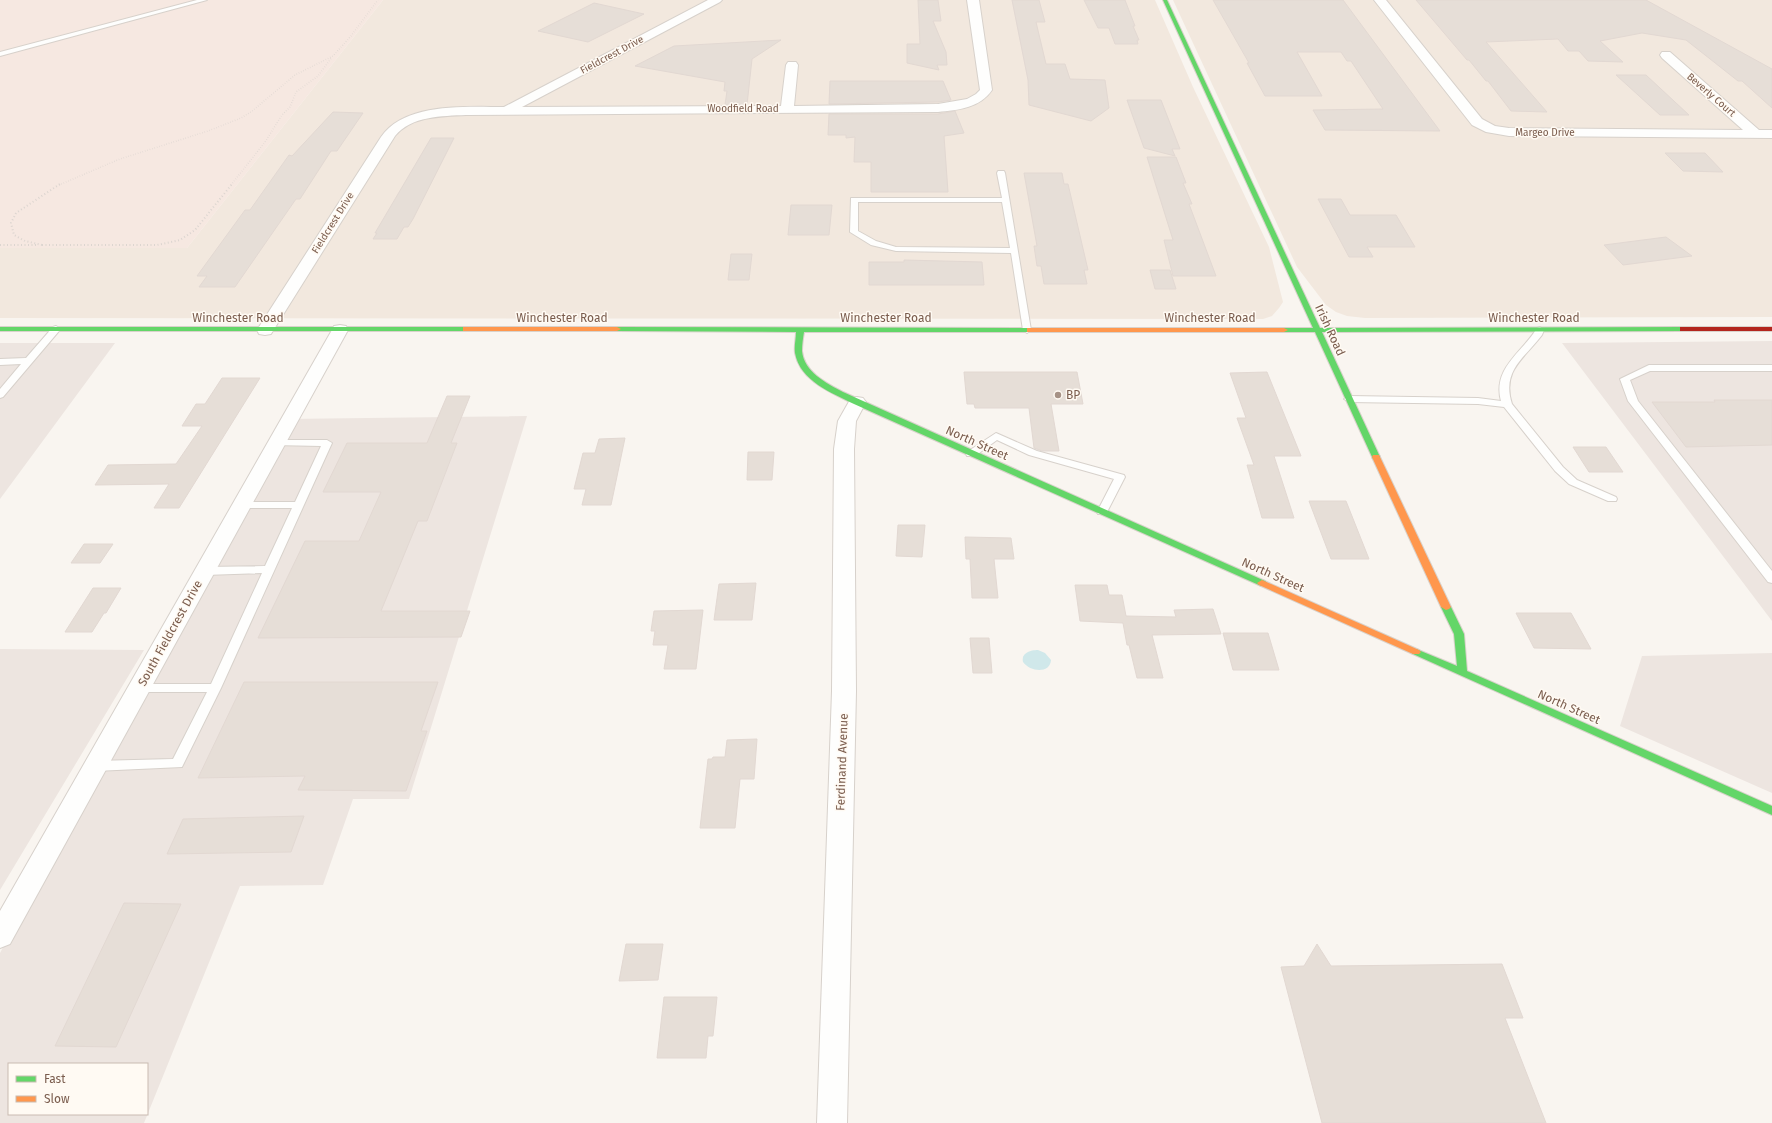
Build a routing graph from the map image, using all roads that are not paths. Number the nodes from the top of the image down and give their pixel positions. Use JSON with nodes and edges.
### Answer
{"nodes":[{"id":1,"x":204,"y":0,"type":"edge"},
{"id":2,"x":716,"y":0,"type":"edge"},
{"id":3,"x":973,"y":0,"type":"edge"},
{"id":4,"x":1165,"y":0,"type":"edge"},
{"id":5,"x":1380,"y":0,"type":"edge"},
{"id":6,"x":33,"y":44,"type":"junction"},
{"id":7,"x":0,"y":48,"type":"edge"},
{"id":8,"x":0,"y":54,"type":"edge"},
{"id":9,"x":1666,"y":55,"type":"dead end"},
{"id":10,"x":792,"y":65,"type":"dead end"},
{"id":11,"x":787,"y":109,"type":"junction"},
{"id":12,"x":508,"y":110,"type":"junction"},
{"id":13,"x":406,"y":122,"type":"joint"},
{"id":14,"x":1756,"y":134,"type":"junction"},
{"id":15,"x":1772,"y":134,"type":"edge"},
{"id":16,"x":1001,"y":173,"type":"dead end"},
{"id":17,"x":1006,"y":200,"type":"junction"},
{"id":18,"x":1015,"y":251,"type":"junction"},
{"id":19,"x":0,"y":329,"type":"edge"},
{"id":20,"x":56,"y":329,"type":"junction"},
{"id":21,"x":1772,"y":329,"type":"edge"},
{"id":22,"x":265,"y":330,"type":"junction"},
{"id":23,"x":340,"y":330,"type":"junction"},
{"id":24,"x":800,"y":330,"type":"junction"},
{"id":25,"x":1027,"y":330,"type":"junction"},
{"id":26,"x":1317,"y":330,"type":"junction"},
{"id":27,"x":1540,"y":330,"type":"junction"},
{"id":28,"x":28,"y":361,"type":"junction"},
{"id":29,"x":0,"y":362,"type":"edge"},
{"id":30,"x":1772,"y":368,"type":"edge"},
{"id":31,"x":0,"y":395,"type":"edge"},
{"id":32,"x":1349,"y":399,"type":"junction"},
{"id":33,"x":856,"y":402,"type":"junction"},
{"id":34,"x":1507,"y":404,"type":"junction"},
{"id":35,"x":277,"y":443,"type":"junction"},
{"id":36,"x":971,"y":454,"type":"junction"},
{"id":37,"x":1612,"y":499,"type":"dead end"},
{"id":38,"x":299,"y":504,"type":"junction"},
{"id":39,"x":242,"y":505,"type":"junction"},
{"id":40,"x":1102,"y":512,"type":"junction"},
{"id":41,"x":269,"y":569,"type":"junction"},
{"id":42,"x":205,"y":571,"type":"junction"},
{"id":43,"x":1772,"y":579,"type":"edge"},
{"id":44,"x":1462,"y":672,"type":"junction"},
{"id":45,"x":139,"y":688,"type":"junction"},
{"id":46,"x":215,"y":688,"type":"junction"},
{"id":47,"x":95,"y":766,"type":"junction"},
{"id":48,"x":1772,"y":811,"type":"edge"},
{"id":49,"x":0,"y":936,"type":"edge"},
{"id":50,"x":832,"y":1123,"type":"edge"}],
"edges":[{"from":1,"to":6,"type":"lane"},
{"from":2,"to":12,"type":"street","name":"Fieldcrest Drive"},
{"from":3,"to":11,"type":"street","name":"Woodfield Road"},
{"from":4,"to":26,"type":"street","name":"Irish Road"},
{"from":5,"to":14,"type":"street","name":"Margeo Drive"},
{"from":6,"to":7,"type":"lane"},
{"from":6,"to":8,"type":"lane"},
{"from":9,"to":14,"type":"street","name":"Beverly Court"},
{"from":10,"to":11,"type":"street"},
{"from":11,"to":12,"type":"street","name":"Woodfield Road"},
{"from":12,"to":13,"type":"street","name":"Woodfield Road"},
{"from":13,"to":22,"type":"street","name":"Fieldcrest Drive"},
{"from":14,"to":15,"type":"street","name":"Margeo Drive"},
{"from":16,"to":17,"type":"lane"},
{"from":17,"to":18,"type":"lane"},
{"from":17,"to":18,"type":"lane"},
{"from":18,"to":25,"type":"lane"},
{"from":19,"to":20,"type":"street","name":"Winchester Road"},
{"from":20,"to":22,"type":"street","name":"Winchester Road"},
{"from":20,"to":28,"type":"lane"},
{"from":21,"to":27,"type":"street","name":"Winchester Road"},
{"from":22,"to":23,"type":"street","name":"Winchester Road"},
{"from":23,"to":24,"type":"street","name":"Winchester Road"},
{"from":23,"to":35,"type":"street","name":"South Fieldcrest Drive"},
{"from":24,"to":25,"type":"street","name":"Winchester Road"},
{"from":24,"to":33,"type":"street","name":"North Street"},
{"from":25,"to":26,"type":"street","name":"Winchester Road"},
{"from":26,"to":27,"type":"street","name":"Winchester Road"},
{"from":26,"to":32,"type":"street","name":"Irish Road"},
{"from":27,"to":34,"type":"lane"},
{"from":28,"to":29,"type":"lane"},
{"from":28,"to":31,"type":"lane"},
{"from":30,"to":43,"type":"lane"},
{"from":32,"to":34,"type":"lane"},
{"from":32,"to":44,"type":"street","name":"Irish Road"},
{"from":33,"to":36,"type":"street","name":"North Street"},
{"from":33,"to":50,"type":"street","name":"Ferdinand Avenue"},
{"from":34,"to":37,"type":"lane"},
{"from":35,"to":38,"type":"lane"},
{"from":35,"to":39,"type":"street","name":"South Fieldcrest Drive"},
{"from":36,"to":40,"type":"street","name":"North Street"},
{"from":36,"to":40,"type":"lane"},
{"from":38,"to":39,"type":"lane"},
{"from":38,"to":41,"type":"lane"},
{"from":39,"to":42,"type":"street","name":"South Fieldcrest Drive"},
{"from":40,"to":44,"type":"street","name":"North Street"},
{"from":41,"to":42,"type":"lane"},
{"from":41,"to":46,"type":"lane"},
{"from":42,"to":45,"type":"street","name":"South Fieldcrest Drive"},
{"from":44,"to":48,"type":"street","name":"North Street"},
{"from":45,"to":46,"type":"lane"},
{"from":45,"to":47,"type":"street","name":"South Fieldcrest Drive"},
{"from":46,"to":47,"type":"lane"},
{"from":47,"to":49,"type":"street","name":"South Fieldcrest Drive"}]}
